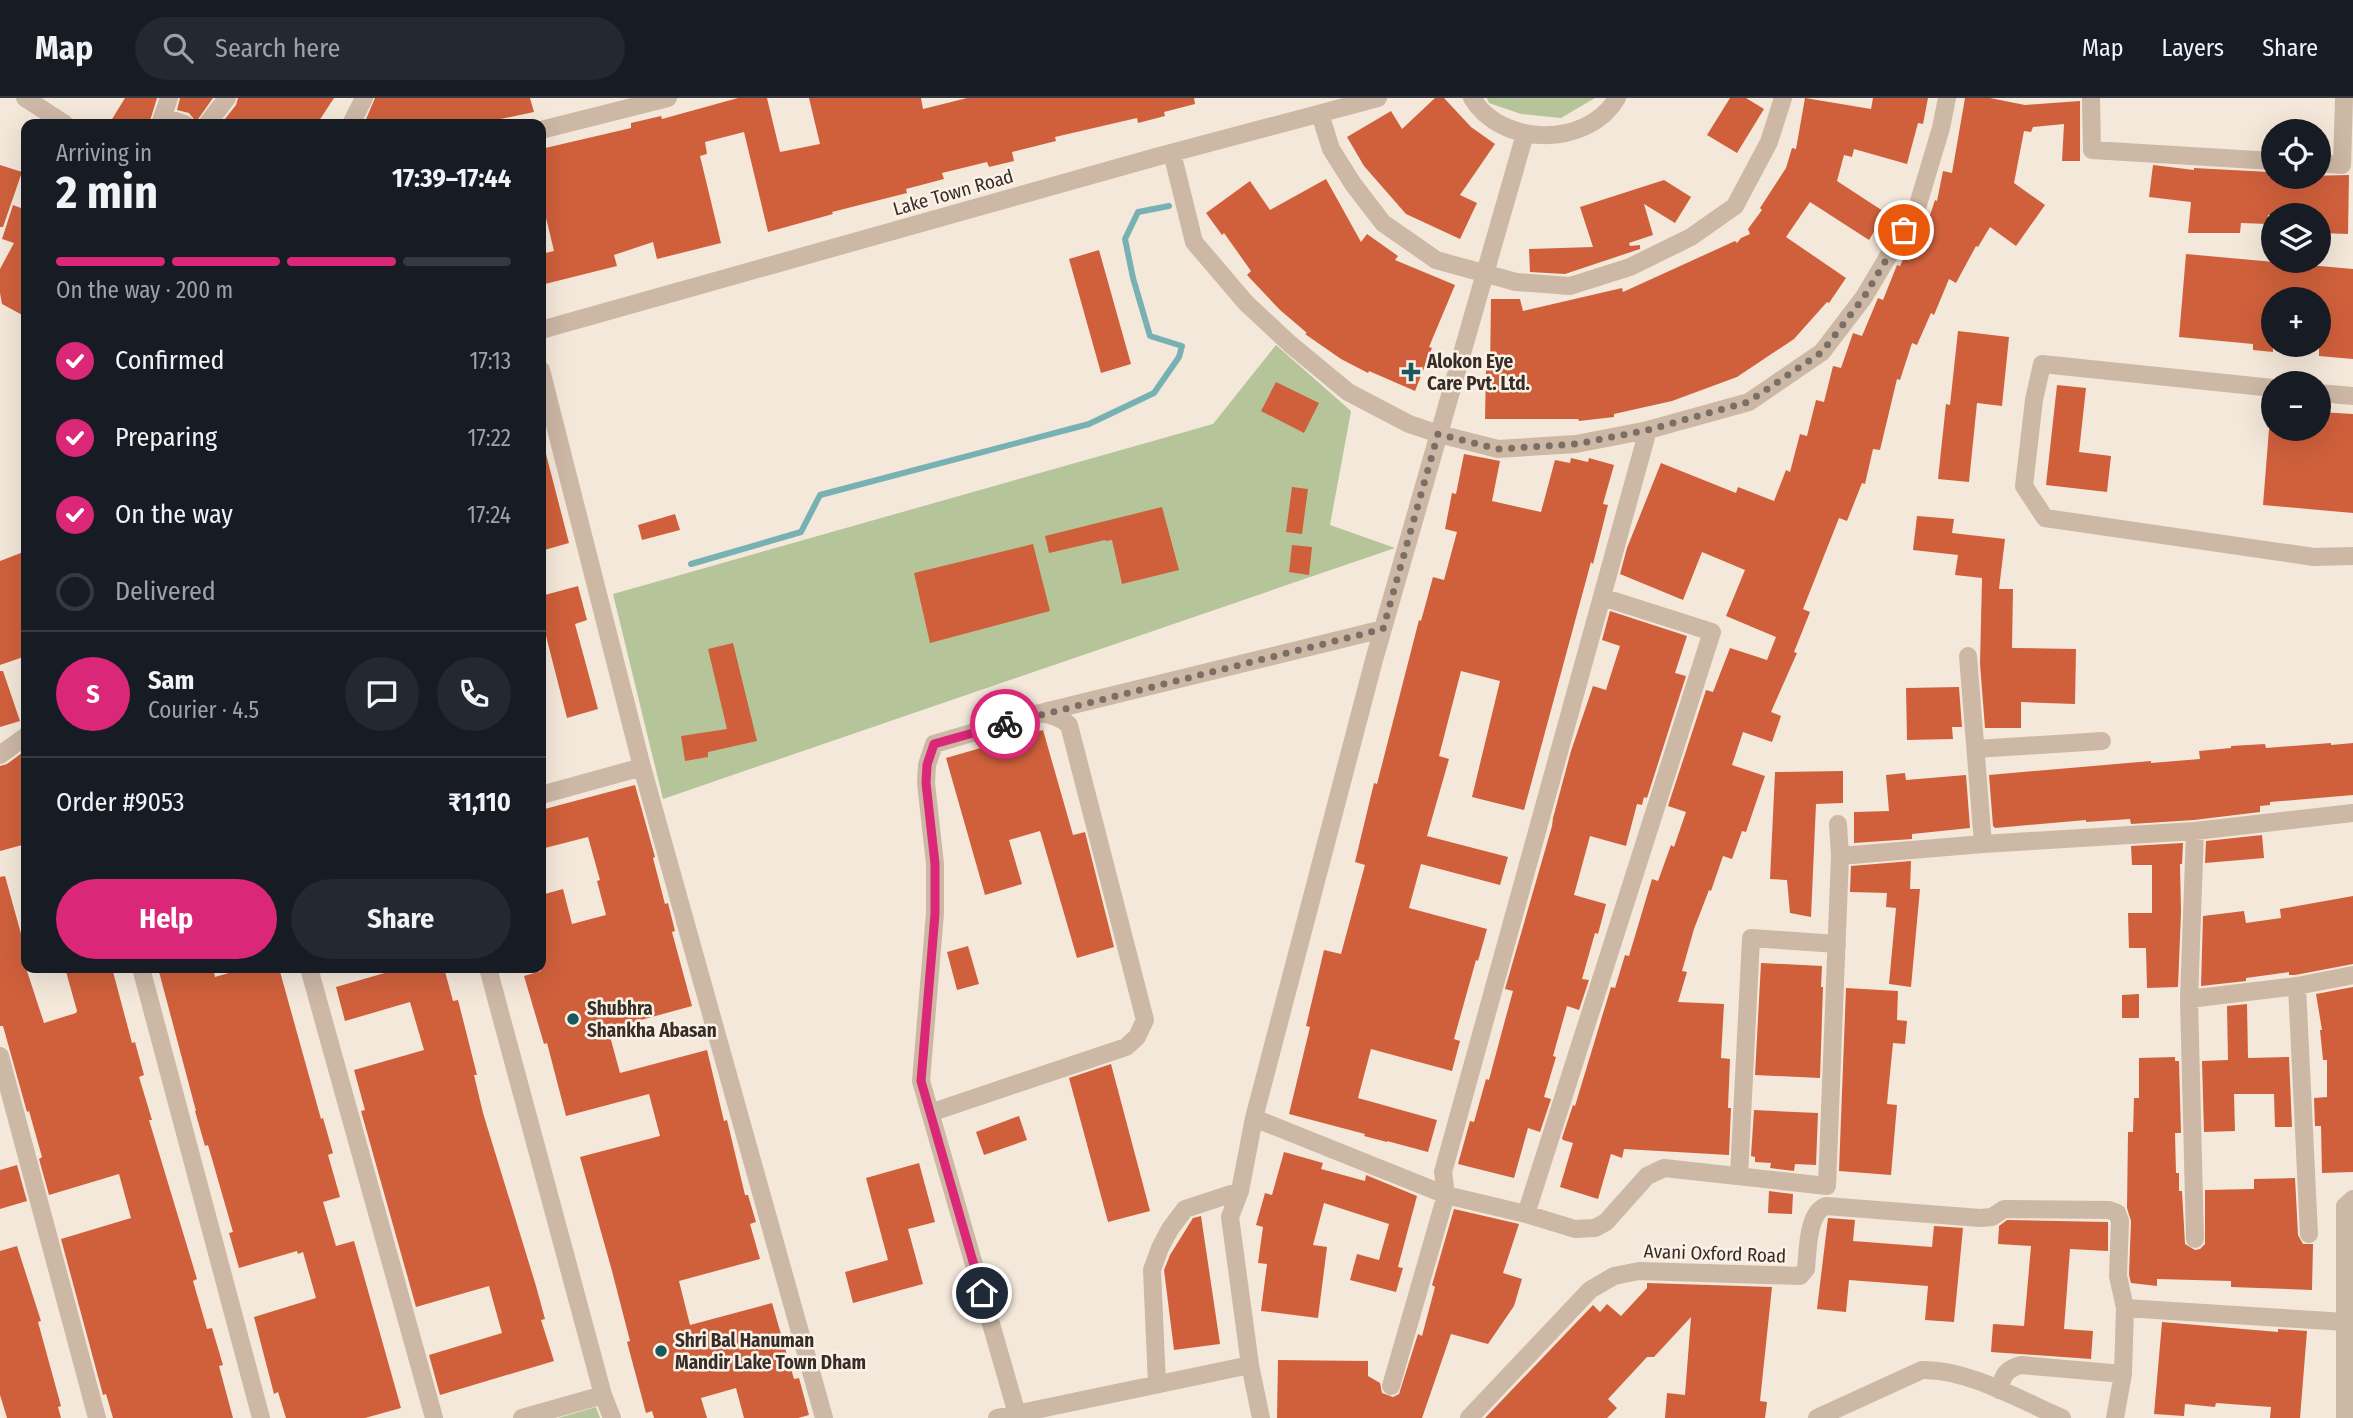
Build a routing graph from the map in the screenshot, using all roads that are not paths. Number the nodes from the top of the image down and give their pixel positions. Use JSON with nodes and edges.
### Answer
{"nodes":[{"id":1,"x":169,"y":98,"type":"edge"},
{"id":2,"x":227,"y":98,"type":"edge"},
{"id":3,"x":364,"y":98,"type":"edge"},
{"id":4,"x":668,"y":98,"type":"edge"},
{"id":5,"x":1378,"y":98,"type":"edge"},
{"id":6,"x":1472,"y":98,"type":"edge"},
{"id":7,"x":1617,"y":98,"type":"edge"},
{"id":8,"x":1783,"y":98,"type":"edge"},
{"id":9,"x":1947,"y":98,"type":"edge"},
{"id":10,"x":2091,"y":98,"type":"edge"},
{"id":11,"x":28,"y":99,"type":"edge"},
{"id":12,"x":1357,"y":101,"type":"edge"},
{"id":13,"x":624,"y":103,"type":"edge"},
{"id":14,"x":2348,"y":109,"type":"edge"},
{"id":15,"x":1320,"y":114,"type":"junction"},
{"id":16,"x":58,"y":119,"type":"edge"},
{"id":17,"x":161,"y":119,"type":"edge"},
{"id":18,"x":211,"y":119,"type":"edge"},
{"id":19,"x":354,"y":119,"type":"edge"},
{"id":20,"x":546,"y":128,"type":"edge"},
{"id":21,"x":1525,"y":134,"type":"junction"},
{"id":22,"x":1172,"y":153,"type":"junction"},
{"id":23,"x":2261,"y":160,"type":"edge"},
{"id":24,"x":2331,"y":164,"type":"edge"},
{"id":25,"x":1485,"y":274,"type":"junction"},
{"id":26,"x":546,"y":329,"type":"edge"},
{"id":27,"x":2261,"y":387,"type":"edge"},
{"id":28,"x":546,"y":390,"type":"edge"},
{"id":29,"x":2331,"y":394,"type":"edge"},
{"id":30,"x":2353,"y":396,"type":"edge"},
{"id":31,"x":1648,"y":430,"type":"junction"},
{"id":32,"x":1438,"y":434,"type":"junction"},
{"id":33,"x":2353,"y":556,"type":"edge"},
{"id":34,"x":1602,"y":597,"type":"junction"},
{"id":35,"x":1383,"y":629,"type":"junction"},
{"id":36,"x":1968,"y":656,"type":"dead end"},
{"id":37,"x":1040,"y":713,"type":"junction"},
{"id":38,"x":21,"y":740,"type":"edge"},
{"id":39,"x":2102,"y":741,"type":"dead end"},
{"id":40,"x":1976,"y":749,"type":"junction"},
{"id":41,"x":0,"y":755,"type":"edge"},
{"id":42,"x":642,"y":767,"type":"junction"},
{"id":43,"x":546,"y":794,"type":"edge"},
{"id":44,"x":2353,"y":813,"type":"edge"},
{"id":45,"x":1838,"y":824,"type":"dead end"},
{"id":46,"x":2195,"y":831,"type":"junction"},
{"id":47,"x":1983,"y":844,"type":"junction"},
{"id":48,"x":1840,"y":856,"type":"junction"},
{"id":49,"x":1837,"y":944,"type":"junction"},
{"id":50,"x":142,"y":973,"type":"edge"},
{"id":51,"x":310,"y":973,"type":"edge"},
{"id":52,"x":489,"y":973,"type":"edge"},
{"id":53,"x":2353,"y":975,"type":"edge"},
{"id":54,"x":2297,"y":986,"type":"junction"},
{"id":55,"x":2189,"y":999,"type":"junction"},
{"id":56,"x":0,"y":1056,"type":"edge"},
{"id":57,"x":930,"y":1112,"type":"junction"},
{"id":58,"x":1254,"y":1118,"type":"junction"},
{"id":59,"x":1739,"y":1176,"type":"junction"},
{"id":60,"x":1240,"y":1191,"type":"junction"},
{"id":61,"x":1446,"y":1195,"type":"junction"},
{"id":62,"x":2353,"y":1199,"type":"edge"},
{"id":63,"x":1526,"y":1214,"type":"junction"},
{"id":64,"x":2309,"y":1234,"type":"dead end"},
{"id":65,"x":2195,"y":1239,"type":"dead end"},
{"id":66,"x":2125,"y":1308,"type":"junction"},
{"id":67,"x":2345,"y":1322,"type":"junction"},
{"id":68,"x":1250,"y":1365,"type":"junction"},
{"id":69,"x":2123,"y":1374,"type":"junction"},
{"id":70,"x":1157,"y":1384,"type":"junction"},
{"id":71,"x":1391,"y":1386,"type":"dead end"},
{"id":72,"x":1999,"y":1390,"type":"junction"},
{"id":73,"x":603,"y":1395,"type":"junction"},
{"id":74,"x":1017,"y":1414,"type":"junction"},
{"id":75,"x":97,"y":1418,"type":"edge"},
{"id":76,"x":261,"y":1418,"type":"edge"},
{"id":77,"x":434,"y":1418,"type":"edge"},
{"id":78,"x":522,"y":1418,"type":"edge"},
{"id":79,"x":612,"y":1418,"type":"edge"},
{"id":80,"x":824,"y":1418,"type":"edge"},
{"id":81,"x":998,"y":1418,"type":"edge"},
{"id":82,"x":1261,"y":1418,"type":"edge"},
{"id":83,"x":1469,"y":1418,"type":"edge"},
{"id":84,"x":1817,"y":1418,"type":"edge"},
{"id":85,"x":2062,"y":1418,"type":"edge"},
{"id":86,"x":2115,"y":1418,"type":"edge"},
{"id":87,"x":2344,"y":1418,"type":"edge"}],
"edges":[{"from":1,"to":17,"type":"street"},
{"from":2,"to":18,"type":"street"},
{"from":3,"to":19,"type":"street"},
{"from":4,"to":13,"type":"street"},
{"from":5,"to":12,"type":"street","name":"Lake Town Road"},
{"from":6,"to":21,"type":"street"},
{"from":7,"to":21,"type":"street"},
{"from":8,"to":25,"type":"street"},
{"from":9,"to":31,"type":"street"},
{"from":10,"to":23,"type":"street"},
{"from":11,"to":16,"type":"street"},
{"from":12,"to":15,"type":"street","name":"Lake Town Road"},
{"from":13,"to":20,"type":"street"},
{"from":14,"to":24,"type":"street"},
{"from":15,"to":22,"type":"street","name":"Lake Town Road"},
{"from":15,"to":25,"type":"street"},
{"from":21,"to":25,"type":"street"},
{"from":22,"to":26,"type":"street","name":"Lake Town Road"},
{"from":22,"to":32,"type":"street"},
{"from":25,"to":32,"type":"street"},
{"from":27,"to":33,"type":"street"},
{"from":28,"to":42,"type":"street"},
{"from":29,"to":30,"type":"street"},
{"from":31,"to":32,"type":"street"},
{"from":31,"to":34,"type":"street"},
{"from":32,"to":35,"type":"street"},
{"from":34,"to":61,"type":"street"},
{"from":34,"to":63,"type":"street"},
{"from":35,"to":37,"type":"street"},
{"from":35,"to":58,"type":"street"},
{"from":36,"to":40,"type":"street"},
{"from":37,"to":57,"type":"street"},
{"from":37,"to":57,"type":"street"},
{"from":38,"to":41,"type":"street"},
{"from":39,"to":40,"type":"street"},
{"from":40,"to":47,"type":"street"},
{"from":42,"to":43,"type":"street"},
{"from":42,"to":80,"type":"street"},
{"from":44,"to":46,"type":"street"},
{"from":45,"to":48,"type":"street"},
{"from":46,"to":47,"type":"street"},
{"from":46,"to":55,"type":"street"},
{"from":47,"to":48,"type":"street"},
{"from":48,"to":49,"type":"street"},
{"from":49,"to":59,"type":"street"},
{"from":49,"to":59,"type":"street"},
{"from":50,"to":76,"type":"street"},
{"from":51,"to":77,"type":"street"},
{"from":52,"to":73,"type":"street"},
{"from":53,"to":54,"type":"street"},
{"from":54,"to":55,"type":"street"},
{"from":54,"to":64,"type":"street"},
{"from":55,"to":65,"type":"street"},
{"from":56,"to":75,"type":"street"},
{"from":57,"to":74,"type":"street"},
{"from":58,"to":60,"type":"street"},
{"from":58,"to":61,"type":"street"},
{"from":59,"to":63,"type":"street"},
{"from":60,"to":68,"type":"street"},
{"from":60,"to":70,"type":"street"},
{"from":61,"to":63,"type":"street"},
{"from":61,"to":71,"type":"street"},
{"from":62,"to":67,"type":"street"},
{"from":66,"to":67,"type":"street"},
{"from":66,"to":69,"type":"street","name":"Avani Oxford Road"},
{"from":66,"to":83,"type":"street","name":"Avani Oxford Road"},
{"from":67,"to":87,"type":"street"},
{"from":68,"to":70,"type":"street"},
{"from":68,"to":82,"type":"street"},
{"from":69,"to":72,"type":"street"},
{"from":69,"to":86,"type":"street","name":"Avani Oxford Road"},
{"from":70,"to":74,"type":"street"},
{"from":72,"to":84,"type":"street"},
{"from":72,"to":85,"type":"street"},
{"from":73,"to":78,"type":"street"},
{"from":73,"to":79,"type":"street"},
{"from":74,"to":81,"type":"street"}]}
